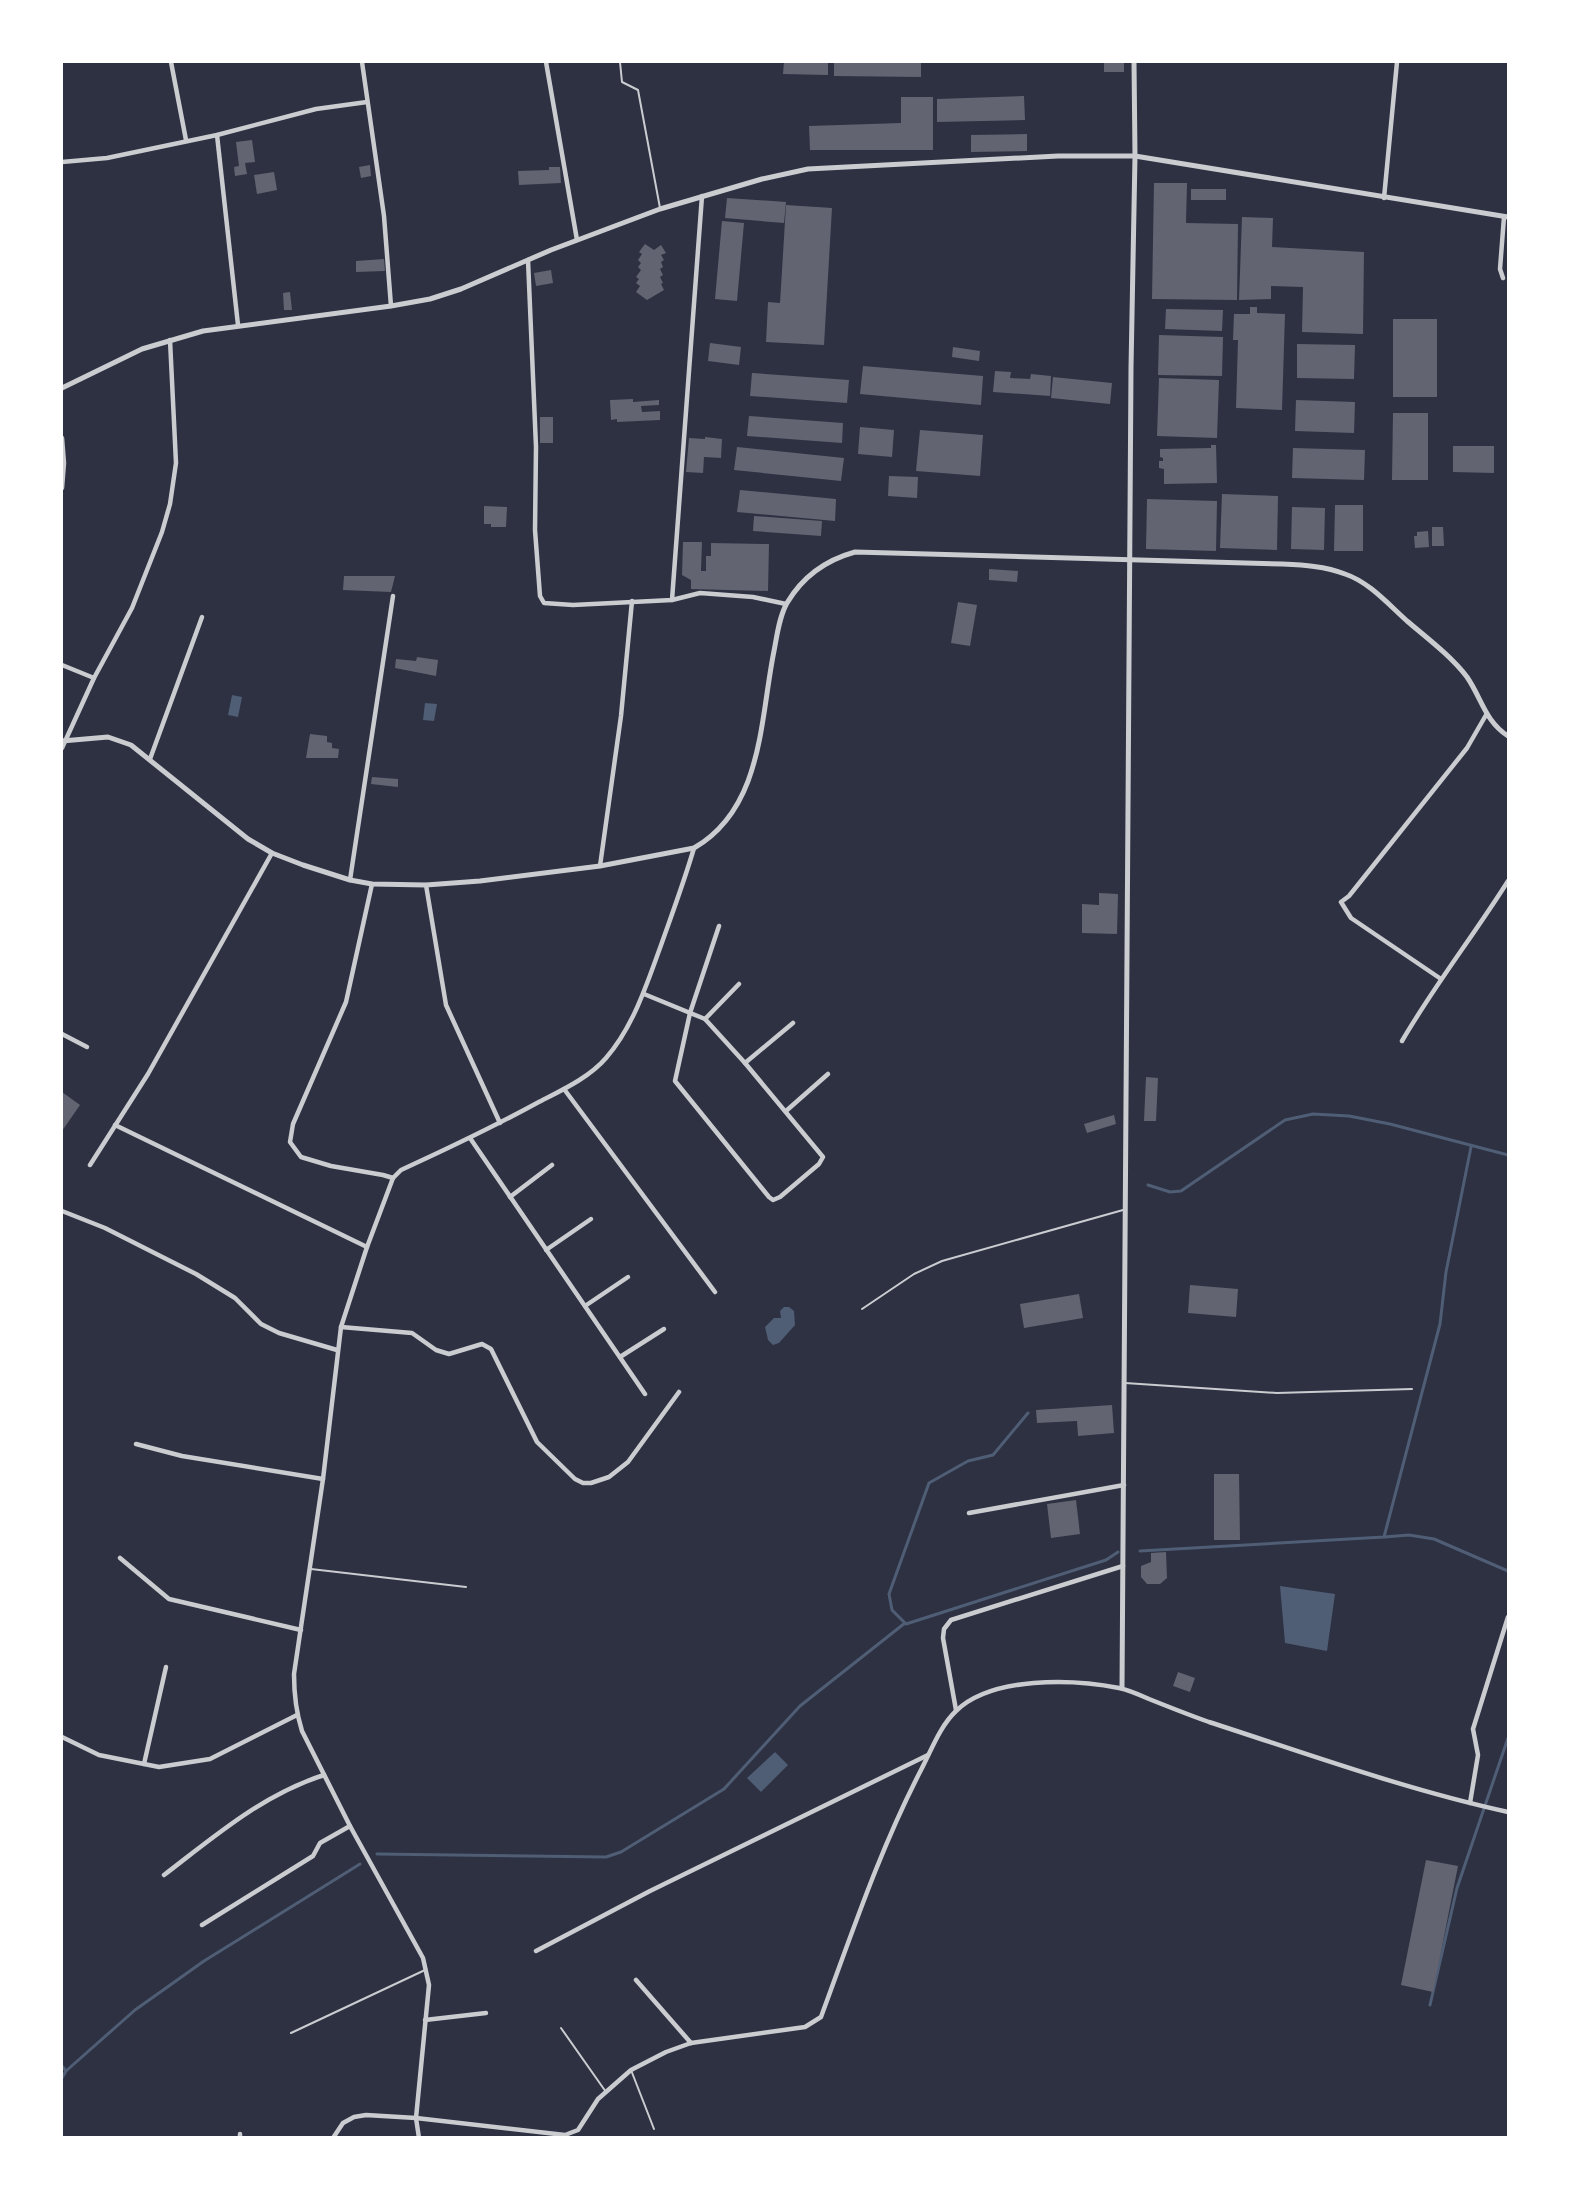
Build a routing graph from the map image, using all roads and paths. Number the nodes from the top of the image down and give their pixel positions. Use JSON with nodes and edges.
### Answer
{"nodes":[{"id":1,"x":171,"y":62,"type":"edge"},
{"id":2,"x":362,"y":62,"type":"edge"},
{"id":3,"x":546,"y":62,"type":"edge"},
{"id":4,"x":620,"y":62,"type":"edge"},
{"id":5,"x":1134,"y":62,"type":"edge"},
{"id":6,"x":1397,"y":62,"type":"edge"},
{"id":7,"x":367,"y":102,"type":"junction"},
{"id":8,"x":217,"y":135,"type":"junction"},
{"id":9,"x":186,"y":140,"type":"junction"},
{"id":10,"x":1135,"y":156,"type":"junction"},
{"id":11,"x":62,"y":162,"type":"edge"},
{"id":12,"x":702,"y":196,"type":"junction"},
{"id":13,"x":1384,"y":198,"type":"junction"},
{"id":14,"x":660,"y":209,"type":"junction"},
{"id":15,"x":1506,"y":217,"type":"edge"},
{"id":16,"x":577,"y":240,"type":"junction"},
{"id":17,"x":528,"y":260,"type":"junction"},
{"id":18,"x":1503,"y":278,"type":"dead end"},
{"id":19,"x":390,"y":306,"type":"junction"},
{"id":20,"x":238,"y":325,"type":"junction"},
{"id":21,"x":170,"y":340,"type":"junction"},
{"id":22,"x":62,"y":388,"type":"edge"},
{"id":23,"x":62,"y":438,"type":"edge"},
{"id":24,"x":62,"y":488,"type":"edge"},
{"id":25,"x":1130,"y":559,"type":"junction"},
{"id":26,"x":393,"y":596,"type":"dead end"},
{"id":27,"x":672,"y":600,"type":"junction"},
{"id":28,"x":632,"y":601,"type":"junction"},
{"id":29,"x":786,"y":604,"type":"junction"},
{"id":30,"x":202,"y":617,"type":"dead end"},
{"id":31,"x":62,"y":665,"type":"edge"},
{"id":32,"x":94,"y":678,"type":"junction"},
{"id":33,"x":1486,"y":715,"type":"junction"},
{"id":34,"x":1509,"y":736,"type":"edge"},
{"id":35,"x":64,"y":741,"type":"edge"},
{"id":36,"x":62,"y":748,"type":"edge"},
{"id":37,"x":150,"y":759,"type":"junction"},
{"id":38,"x":694,"y":848,"type":"junction"},
{"id":39,"x":272,"y":853,"type":"junction"},
{"id":40,"x":600,"y":866,"type":"junction"},
{"id":41,"x":350,"y":880,"type":"junction"},
{"id":42,"x":1509,"y":881,"type":"edge"},
{"id":43,"x":372,"y":884,"type":"junction"},
{"id":44,"x":426,"y":885,"type":"junction"},
{"id":45,"x":719,"y":926,"type":"dead end"},
{"id":46,"x":1441,"y":980,"type":"junction"},
{"id":47,"x":739,"y":984,"type":"dead end"},
{"id":48,"x":644,"y":994,"type":"junction"},
{"id":49,"x":690,"y":1012,"type":"junction"},
{"id":50,"x":705,"y":1018,"type":"junction"},
{"id":51,"x":794,"y":1023,"type":"dead end"},
{"id":52,"x":62,"y":1034,"type":"edge"},
{"id":53,"x":1402,"y":1041,"type":"dead end"},
{"id":54,"x":87,"y":1047,"type":"dead end"},
{"id":55,"x":745,"y":1063,"type":"junction"},
{"id":56,"x":828,"y":1074,"type":"dead end"},
{"id":57,"x":564,"y":1089,"type":"junction"},
{"id":58,"x":786,"y":1111,"type":"junction"},
{"id":59,"x":500,"y":1123,"type":"junction"},
{"id":60,"x":115,"y":1125,"type":"junction"},
{"id":61,"x":470,"y":1138,"type":"junction"},
{"id":62,"x":90,"y":1165,"type":"dead end"},
{"id":63,"x":552,"y":1165,"type":"dead end"},
{"id":64,"x":393,"y":1178,"type":"junction"},
{"id":65,"x":510,"y":1197,"type":"junction"},
{"id":66,"x":1125,"y":1209,"type":"junction"},
{"id":67,"x":62,"y":1211,"type":"edge"},
{"id":68,"x":591,"y":1219,"type":"dead end"},
{"id":69,"x":367,"y":1247,"type":"junction"},
{"id":70,"x":546,"y":1250,"type":"junction"},
{"id":71,"x":628,"y":1277,"type":"dead end"},
{"id":72,"x":715,"y":1292,"type":"dead end"},
{"id":73,"x":585,"y":1306,"type":"junction"},
{"id":74,"x":862,"y":1309,"type":"dead end"},
{"id":75,"x":341,"y":1327,"type":"junction"},
{"id":76,"x":664,"y":1329,"type":"dead end"},
{"id":77,"x":337,"y":1350,"type":"junction"},
{"id":78,"x":620,"y":1357,"type":"junction"},
{"id":79,"x":1124,"y":1383,"type":"junction"},
{"id":80,"x":1412,"y":1389,"type":"dead end"},
{"id":81,"x":679,"y":1392,"type":"dead end"},
{"id":82,"x":645,"y":1394,"type":"dead end"},
{"id":83,"x":136,"y":1444,"type":"dead end"},
{"id":84,"x":323,"y":1479,"type":"junction"},
{"id":85,"x":1124,"y":1485,"type":"junction"},
{"id":86,"x":969,"y":1513,"type":"dead end"},
{"id":87,"x":120,"y":1558,"type":"dead end"},
{"id":88,"x":1123,"y":1566,"type":"junction"},
{"id":89,"x":310,"y":1569,"type":"junction"},
{"id":90,"x":466,"y":1587,"type":"dead end"},
{"id":91,"x":1509,"y":1617,"type":"edge"},
{"id":92,"x":301,"y":1630,"type":"junction"},
{"id":93,"x":166,"y":1667,"type":"dead end"},
{"id":94,"x":1122,"y":1688,"type":"junction"},
{"id":95,"x":956,"y":1710,"type":"junction"},
{"id":96,"x":297,"y":1715,"type":"junction"},
{"id":97,"x":62,"y":1737,"type":"edge"},
{"id":98,"x":928,"y":1755,"type":"junction"},
{"id":99,"x":144,"y":1764,"type":"junction"},
{"id":100,"x":324,"y":1775,"type":"junction"},
{"id":101,"x":1470,"y":1803,"type":"junction"},
{"id":102,"x":1509,"y":1812,"type":"edge"},
{"id":103,"x":350,"y":1826,"type":"junction"},
{"id":104,"x":164,"y":1875,"type":"dead end"},
{"id":105,"x":202,"y":1925,"type":"dead end"},
{"id":106,"x":536,"y":1951,"type":"dead end"},
{"id":107,"x":427,"y":1969,"type":"junction"},
{"id":108,"x":636,"y":1980,"type":"dead end"},
{"id":109,"x":486,"y":2013,"type":"dead end"},
{"id":110,"x":425,"y":2020,"type":"junction"},
{"id":111,"x":561,"y":2028,"type":"dead end"},
{"id":112,"x":291,"y":2033,"type":"dead end"},
{"id":113,"x":691,"y":2043,"type":"junction"},
{"id":114,"x":631,"y":2070,"type":"junction"},
{"id":115,"x":606,"y":2092,"type":"junction"},
{"id":116,"x":416,"y":2118,"type":"junction"},
{"id":117,"x":654,"y":2129,"type":"dead end"},
{"id":118,"x":333,"y":2138,"type":"edge"},
{"id":119,"x":419,"y":2138,"type":"edge"}],
"edges":[{"from":1,"to":9,"type":"street"},
{"from":2,"to":7,"type":"street"},
{"from":3,"to":16,"type":"street"},
{"from":4,"to":14,"type":"lane"},
{"from":5,"to":10,"type":"street"},
{"from":6,"to":13,"type":"street"},
{"from":7,"to":8,"type":"street"},
{"from":7,"to":19,"type":"street"},
{"from":8,"to":9,"type":"street"},
{"from":8,"to":20,"type":"street"},
{"from":9,"to":11,"type":"street"},
{"from":10,"to":12,"type":"street"},
{"from":10,"to":13,"type":"street"},
{"from":10,"to":25,"type":"street"},
{"from":12,"to":14,"type":"street"},
{"from":12,"to":27,"type":"street"},
{"from":13,"to":15,"type":"street"},
{"from":14,"to":16,"type":"street"},
{"from":15,"to":18,"type":"street"},
{"from":16,"to":17,"type":"street"},
{"from":17,"to":19,"type":"street"},
{"from":17,"to":28,"type":"street"},
{"from":19,"to":20,"type":"street"},
{"from":20,"to":21,"type":"street"},
{"from":21,"to":22,"type":"street"},
{"from":21,"to":32,"type":"street"},
{"from":23,"to":24,"type":"street"},
{"from":25,"to":29,"type":"street"},
{"from":25,"to":33,"type":"street"},
{"from":25,"to":66,"type":"street"},
{"from":26,"to":41,"type":"street"},
{"from":27,"to":28,"type":"street"},
{"from":27,"to":29,"type":"street"},
{"from":28,"to":40,"type":"street"},
{"from":29,"to":38,"type":"street"},
{"from":30,"to":37,"type":"street"},
{"from":31,"to":32,"type":"street"},
{"from":32,"to":35,"type":"street"},
{"from":33,"to":34,"type":"street"},
{"from":33,"to":46,"type":"street"},
{"from":35,"to":36,"type":"street"},
{"from":35,"to":37,"type":"street"},
{"from":37,"to":39,"type":"street"},
{"from":38,"to":40,"type":"street"},
{"from":38,"to":48,"type":"street"},
{"from":39,"to":41,"type":"street"},
{"from":39,"to":60,"type":"street"},
{"from":40,"to":44,"type":"street"},
{"from":41,"to":43,"type":"street"},
{"from":42,"to":46,"type":"street"},
{"from":43,"to":44,"type":"street"},
{"from":43,"to":64,"type":"street"},
{"from":44,"to":59,"type":"street"},
{"from":45,"to":49,"type":"street"},
{"from":46,"to":53,"type":"street"},
{"from":47,"to":50,"type":"street"},
{"from":48,"to":49,"type":"street"},
{"from":48,"to":57,"type":"street"},
{"from":49,"to":50,"type":"street"},
{"from":49,"to":58,"type":"street"},
{"from":50,"to":55,"type":"street"},
{"from":51,"to":55,"type":"street"},
{"from":52,"to":54,"type":"street"},
{"from":55,"to":58,"type":"street"},
{"from":56,"to":58,"type":"street"},
{"from":57,"to":59,"type":"street"},
{"from":57,"to":72,"type":"street"},
{"from":59,"to":61,"type":"street"},
{"from":60,"to":62,"type":"street"},
{"from":60,"to":69,"type":"street"},
{"from":61,"to":64,"type":"street"},
{"from":61,"to":65,"type":"street"},
{"from":63,"to":65,"type":"street"},
{"from":64,"to":69,"type":"street"},
{"from":65,"to":70,"type":"street"},
{"from":66,"to":74,"type":"lane"},
{"from":66,"to":79,"type":"street"},
{"from":67,"to":77,"type":"street"},
{"from":68,"to":70,"type":"street"},
{"from":69,"to":75,"type":"street"},
{"from":70,"to":73,"type":"street"},
{"from":71,"to":73,"type":"street"},
{"from":73,"to":78,"type":"street"},
{"from":75,"to":77,"type":"street"},
{"from":75,"to":81,"type":"street"},
{"from":76,"to":78,"type":"street"},
{"from":77,"to":84,"type":"street"},
{"from":78,"to":82,"type":"street"},
{"from":79,"to":80,"type":"lane"},
{"from":79,"to":85,"type":"street"},
{"from":83,"to":84,"type":"street"},
{"from":84,"to":89,"type":"street"},
{"from":85,"to":86,"type":"street"},
{"from":85,"to":88,"type":"street"},
{"from":87,"to":92,"type":"street"},
{"from":88,"to":94,"type":"street"},
{"from":88,"to":95,"type":"street"},
{"from":89,"to":90,"type":"lane"},
{"from":89,"to":92,"type":"street"},
{"from":91,"to":101,"type":"street"},
{"from":92,"to":96,"type":"street"},
{"from":93,"to":99,"type":"street"},
{"from":94,"to":95,"type":"street"},
{"from":94,"to":101,"type":"street"},
{"from":95,"to":98,"type":"street"},
{"from":96,"to":99,"type":"street"},
{"from":96,"to":100,"type":"street"},
{"from":97,"to":99,"type":"street"},
{"from":98,"to":106,"type":"street"},
{"from":98,"to":113,"type":"street"},
{"from":100,"to":103,"type":"street"},
{"from":100,"to":104,"type":"street"},
{"from":101,"to":102,"type":"street"},
{"from":103,"to":105,"type":"street"},
{"from":103,"to":107,"type":"street"},
{"from":107,"to":110,"type":"street"},
{"from":107,"to":112,"type":"lane"},
{"from":108,"to":113,"type":"street"},
{"from":109,"to":110,"type":"street"},
{"from":110,"to":116,"type":"street"},
{"from":111,"to":115,"type":"lane"},
{"from":113,"to":114,"type":"street"},
{"from":114,"to":115,"type":"street"},
{"from":114,"to":117,"type":"lane"},
{"from":115,"to":116,"type":"street"},
{"from":116,"to":118,"type":"street"},
{"from":116,"to":119,"type":"street"}]}
